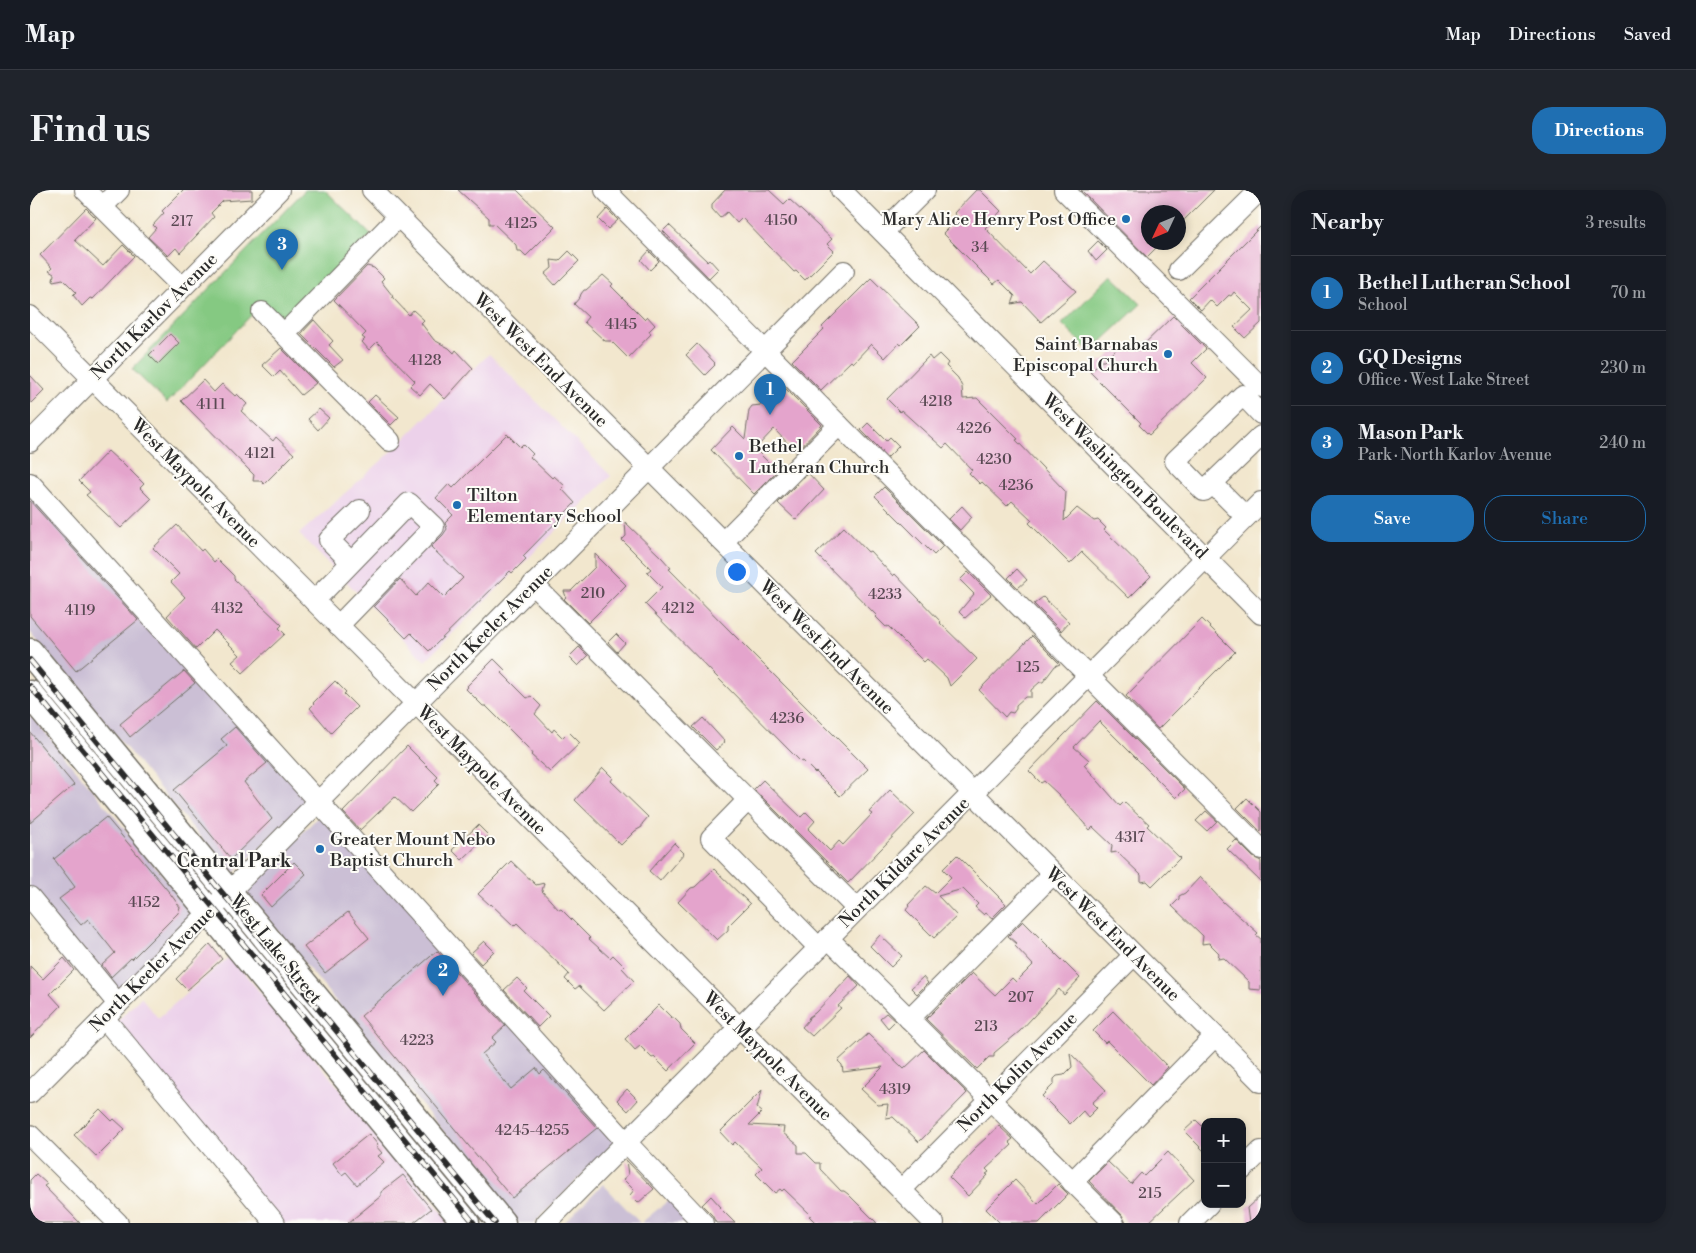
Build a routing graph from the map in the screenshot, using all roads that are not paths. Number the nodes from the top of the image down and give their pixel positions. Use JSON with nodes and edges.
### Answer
{"nodes":[{"id":1,"x":85,"y":190,"type":"edge"},
{"id":2,"x":118,"y":190,"type":"edge"},
{"id":3,"x":278,"y":190,"type":"edge"},
{"id":4,"x":372,"y":190,"type":"edge"},
{"id":5,"x":605,"y":190,"type":"edge"},
{"id":6,"x":841,"y":190,"type":"edge"},
{"id":7,"x":924,"y":190,"type":"edge"},
{"id":8,"x":1064,"y":190,"type":"edge"},
{"id":9,"x":1260,"y":190,"type":"edge"},
{"id":10,"x":102,"y":207,"type":"junction"},
{"id":11,"x":398,"y":217,"type":"junction"},
{"id":12,"x":883,"y":232,"type":"junction"},
{"id":13,"x":1179,"y":270,"type":"dead end"},
{"id":14,"x":844,"y":271,"type":"dead end"},
{"id":15,"x":182,"y":287,"type":"junction"},
{"id":16,"x":262,"y":312,"type":"dead end"},
{"id":17,"x":30,"y":316,"type":"edge"},
{"id":18,"x":284,"y":334,"type":"junction"},
{"id":19,"x":765,"y":350,"type":"junction"},
{"id":20,"x":92,"y":379,"type":"junction"},
{"id":21,"x":1261,"y":387,"type":"edge"},
{"id":22,"x":1261,"y":414,"type":"edge"},
{"id":23,"x":839,"y":425,"type":"junction"},
{"id":24,"x":1261,"y":436,"type":"edge"},
{"id":25,"x":390,"y":441,"type":"dead end"},
{"id":26,"x":30,"y":442,"type":"edge"},
{"id":27,"x":648,"y":468,"type":"junction"},
{"id":28,"x":30,"y":483,"type":"edge"},
{"id":29,"x":1212,"y":483,"type":"junction"},
{"id":30,"x":1261,"y":502,"type":"edge"},
{"id":31,"x":360,"y":510,"type":"dead end"},
{"id":32,"x":1246,"y":517,"type":"junction"},
{"id":33,"x":723,"y":542,"type":"junction"},
{"id":34,"x":1206,"y":558,"type":"junction"},
{"id":35,"x":352,"y":562,"type":"junction"},
{"id":36,"x":533,"y":584,"type":"junction"},
{"id":37,"x":314,"y":601,"type":"junction"},
{"id":38,"x":1261,"y":614,"type":"edge"},
{"id":39,"x":338,"y":626,"type":"junction"},
{"id":40,"x":30,"y":652,"type":"edge"},
{"id":41,"x":30,"y":673,"type":"edge"},
{"id":42,"x":1089,"y":676,"type":"junction"},
{"id":43,"x":30,"y":694,"type":"edge"},
{"id":44,"x":416,"y":703,"type":"junction"},
{"id":45,"x":973,"y":793,"type":"junction"},
{"id":46,"x":319,"y":801,"type":"junction"},
{"id":47,"x":747,"y":801,"type":"junction"},
{"id":48,"x":1261,"y":849,"type":"edge"},
{"id":49,"x":1053,"y":874,"type":"junction"},
{"id":50,"x":30,"y":897,"type":"edge"},
{"id":51,"x":219,"y":902,"type":"junction"},
{"id":52,"x":857,"y":909,"type":"junction"},
{"id":53,"x":824,"y":943,"type":"junction"},
{"id":54,"x":1134,"y":955,"type":"junction"},
{"id":55,"x":118,"y":1004,"type":"junction"},
{"id":56,"x":104,"y":1018,"type":"junction"},
{"id":57,"x":909,"y":1019,"type":"junction"},
{"id":58,"x":740,"y":1028,"type":"junction"},
{"id":59,"x":1215,"y":1036,"type":"junction"},
{"id":60,"x":1261,"y":1082,"type":"edge"},
{"id":61,"x":33,"y":1083,"type":"edge"},
{"id":62,"x":990,"y":1100,"type":"junction"},
{"id":63,"x":30,"y":1135,"type":"edge"},
{"id":64,"x":626,"y":1142,"type":"junction"},
{"id":65,"x":1261,"y":1151,"type":"edge"},
{"id":66,"x":1246,"y":1166,"type":"edge"},
{"id":67,"x":1072,"y":1182,"type":"junction"},
{"id":68,"x":901,"y":1190,"type":"junction"},
{"id":69,"x":1204,"y":1208,"type":"edge"},
{"id":70,"x":118,"y":1223,"type":"edge"},
{"id":71,"x":275,"y":1223,"type":"edge"},
{"id":72,"x":466,"y":1223,"type":"edge"},
{"id":73,"x":485,"y":1223,"type":"edge"},
{"id":74,"x":502,"y":1223,"type":"edge"},
{"id":75,"x":546,"y":1223,"type":"edge"},
{"id":76,"x":703,"y":1223,"type":"edge"},
{"id":77,"x":934,"y":1223,"type":"edge"},
{"id":78,"x":1114,"y":1223,"type":"edge"},
{"id":79,"x":1190,"y":1223,"type":"edge"}],
"edges":[{"from":1,"to":10,"type":"street"},
{"from":2,"to":10,"type":"street"},
{"from":3,"to":15,"type":"street","name":"North Karlov Avenue"},
{"from":4,"to":11,"type":"street","name":"West West End Avenue"},
{"from":5,"to":19,"type":"street"},
{"from":6,"to":12,"type":"street","name":"West Washington Boulevard"},
{"from":7,"to":12,"type":"street"},
{"from":8,"to":21,"type":"street"},
{"from":9,"to":13,"type":"street"},
{"from":10,"to":15,"type":"street"},
{"from":11,"to":18,"type":"street"},
{"from":11,"to":27,"type":"street","name":"West West End Avenue"},
{"from":12,"to":34,"type":"street","name":"West Washington Boulevard"},
{"from":14,"to":19,"type":"street","name":"North Keeler Avenue"},
{"from":15,"to":20,"type":"street","name":"North Karlov Avenue"},
{"from":16,"to":18,"type":"street"},
{"from":17,"to":20,"type":"street","name":"West Maypole Avenue"},
{"from":18,"to":25,"type":"street"},
{"from":19,"to":23,"type":"street"},
{"from":19,"to":27,"type":"street","name":"North Keeler Avenue"},
{"from":20,"to":26,"type":"street","name":"North Karlov Avenue"},
{"from":20,"to":37,"type":"street","name":"West Maypole Avenue"},
{"from":22,"to":29,"type":"street"},
{"from":23,"to":33,"type":"street"},
{"from":23,"to":42,"type":"street"},
{"from":24,"to":29,"type":"street"},
{"from":27,"to":33,"type":"street","name":"West West End Avenue"},
{"from":27,"to":36,"type":"street","name":"North Keeler Avenue"},
{"from":28,"to":46,"type":"street"},
{"from":29,"to":32,"type":"street"},
{"from":30,"to":32,"type":"street","name":"North Kildare Avenue"},
{"from":31,"to":35,"type":"street"},
{"from":32,"to":34,"type":"street","name":"North Kildare Avenue"},
{"from":33,"to":45,"type":"street","name":"West West End Avenue"},
{"from":34,"to":38,"type":"street","name":"West Washington Boulevard"},
{"from":34,"to":42,"type":"street","name":"North Kildare Avenue"},
{"from":35,"to":37,"type":"street"},
{"from":35,"to":39,"type":"street"},
{"from":36,"to":44,"type":"street","name":"North Keeler Avenue"},
{"from":36,"to":47,"type":"street"},
{"from":37,"to":39,"type":"street","name":"West Maypole Avenue"},
{"from":39,"to":44,"type":"street","name":"West Maypole Avenue"},
{"from":40,"to":51,"type":"main road","name":"West Lake Street"},
{"from":41,"to":51,"type":"main road","name":"West Lake Street"},
{"from":42,"to":45,"type":"street","name":"North Kildare Avenue"},
{"from":42,"to":48,"type":"street"},
{"from":43,"to":51,"type":"main road","name":"West Lake Street"},
{"from":44,"to":46,"type":"street","name":"North Keeler Avenue"},
{"from":44,"to":58,"type":"street","name":"West Maypole Avenue"},
{"from":45,"to":49,"type":"street","name":"West West End Avenue"},
{"from":45,"to":52,"type":"street","name":"North Kildare Avenue"},
{"from":46,"to":51,"type":"street","name":"North Keeler Avenue"},
{"from":46,"to":64,"type":"street"},
{"from":47,"to":52,"type":"street"},
{"from":47,"to":53,"type":"street"},
{"from":49,"to":54,"type":"street","name":"West West End Avenue"},
{"from":49,"to":57,"type":"street"},
{"from":50,"to":55,"type":"street"},
{"from":51,"to":55,"type":"street","name":"North Keeler Avenue"},
{"from":51,"to":72,"type":"main road","name":"West Lake Street"},
{"from":51,"to":73,"type":"main road","name":"West Lake Street"},
{"from":51,"to":74,"type":"main road","name":"West Lake Street"},
{"from":52,"to":53,"type":"street","name":"North Kildare Avenue"},
{"from":53,"to":57,"type":"street"},
{"from":53,"to":58,"type":"street","name":"North Kildare Avenue"},
{"from":54,"to":59,"type":"street","name":"West West End Avenue"},
{"from":54,"to":62,"type":"street","name":"North Kolin Avenue"},
{"from":55,"to":56,"type":"street","name":"North Keeler Avenue"},
{"from":56,"to":61,"type":"street","name":"North Keeler Avenue"},
{"from":56,"to":71,"type":"street"},
{"from":57,"to":62,"type":"street"},
{"from":58,"to":64,"type":"street","name":"North Kildare Avenue"},
{"from":58,"to":68,"type":"street","name":"West Maypole Avenue"},
{"from":59,"to":60,"type":"street","name":"West West End Avenue"},
{"from":59,"to":67,"type":"street"},
{"from":62,"to":67,"type":"street"},
{"from":62,"to":68,"type":"street","name":"North Kolin Avenue"},
{"from":63,"to":70,"type":"street"},
{"from":64,"to":75,"type":"street","name":"North Kildare Avenue"},
{"from":64,"to":76,"type":"street"},
{"from":65,"to":66,"type":"street"},
{"from":67,"to":78,"type":"street"},
{"from":68,"to":77,"type":"street","name":"West Maypole Avenue"},
{"from":69,"to":79,"type":"street"}]}
